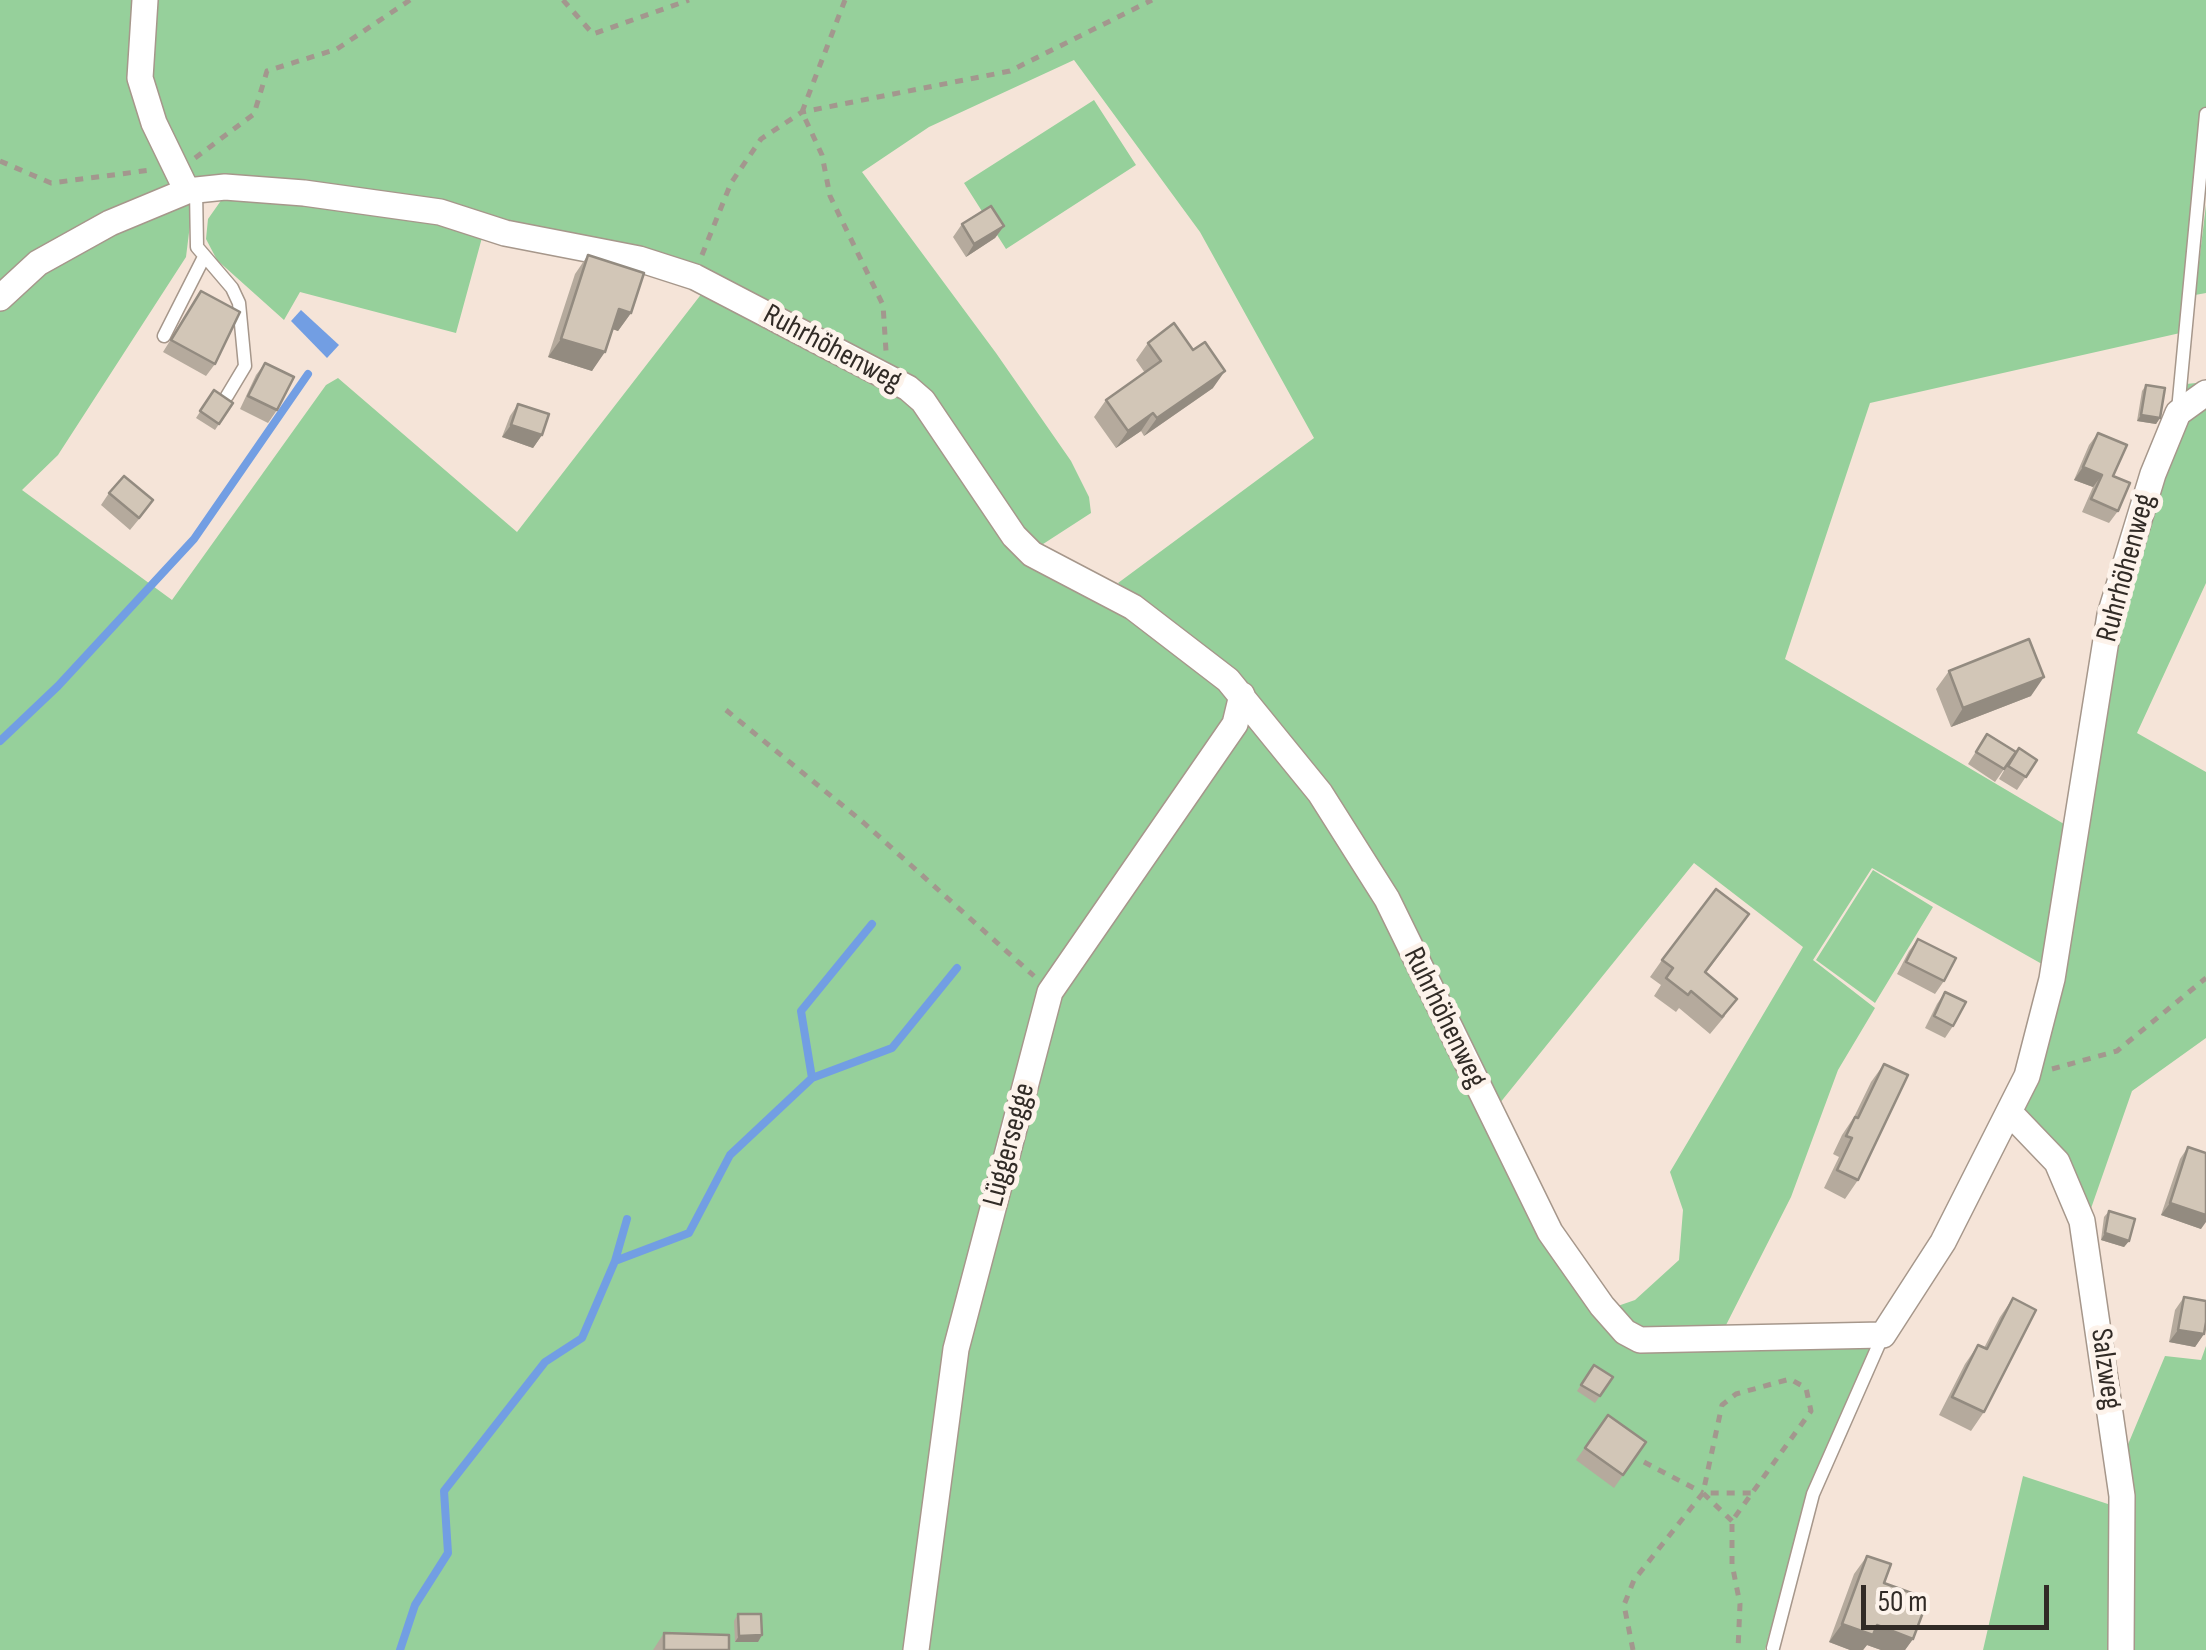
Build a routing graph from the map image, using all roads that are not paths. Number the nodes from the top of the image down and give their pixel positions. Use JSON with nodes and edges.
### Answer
{"nodes":[{"id":1,"x":145,"y":0,"type":"edge"},
{"id":2,"x":2206,"y":114,"type":"edge"},
{"id":3,"x":186,"y":183,"type":"junction"},
{"id":4,"x":204,"y":258,"type":"junction"},
{"id":5,"x":0,"y":298,"type":"edge"},
{"id":6,"x":164,"y":336,"type":"dead end"},
{"id":7,"x":2206,"y":394,"type":"edge"},
{"id":8,"x":227,"y":396,"type":"edge"},
{"id":9,"x":2178,"y":413,"type":"junction"},
{"id":10,"x":1242,"y":695,"type":"junction"},
{"id":11,"x":2010,"y":1113,"type":"junction"},
{"id":12,"x":1882,"y":1336,"type":"junction"},
{"id":13,"x":1773,"y":1648,"type":"edge"},
{"id":14,"x":916,"y":1650,"type":"edge"},
{"id":15,"x":2122,"y":1650,"type":"edge"}],
"edges":[{"from":1,"to":3,"type":"street"},
{"from":2,"to":9,"type":"lane","name":"Ruhrhöhenweg"},
{"from":3,"to":4,"type":"lane"},
{"from":3,"to":5,"type":"street","name":"Ruhrhöhenweg"},
{"from":3,"to":10,"type":"street","name":"Ruhrhöhenweg"},
{"from":4,"to":6,"type":"lane"},
{"from":4,"to":8,"type":"lane"},
{"from":7,"to":9,"type":"street"},
{"from":9,"to":11,"type":"street","name":"Ruhrhöhenweg"},
{"from":10,"to":12,"type":"street","name":"Ruhrhöhenweg"},
{"from":10,"to":14,"type":"street","name":"Lüggersegge"},
{"from":11,"to":12,"type":"street","name":"Ruhrhöhenweg"},
{"from":11,"to":15,"type":"street","name":"Salzweg"},
{"from":12,"to":13,"type":"lane"}]}
